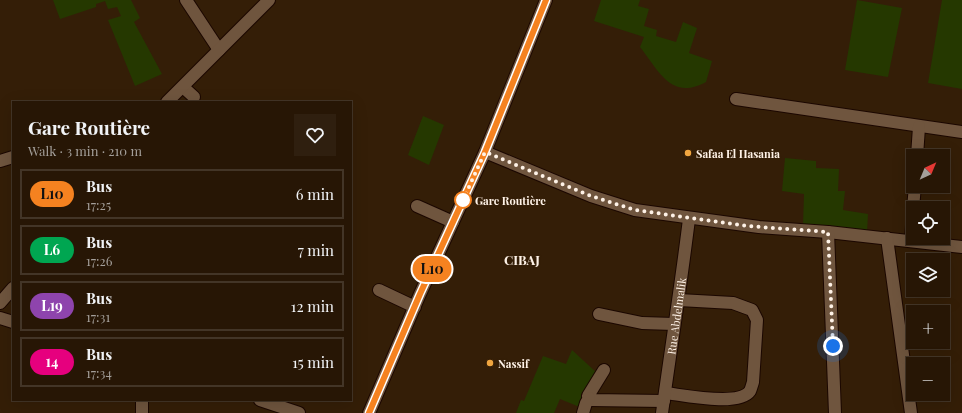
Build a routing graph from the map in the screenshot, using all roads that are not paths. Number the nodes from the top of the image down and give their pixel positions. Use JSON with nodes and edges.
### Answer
{"nodes":[{"id":1,"x":186,"y":0,"type":"edge"},
{"id":2,"x":269,"y":0,"type":"edge"},
{"id":3,"x":546,"y":0,"type":"edge"},
{"id":4,"x":219,"y":50,"type":"junction"},
{"id":5,"x":183,"y":86,"type":"junction"},
{"id":6,"x":194,"y":98,"type":"dead end"},
{"id":7,"x":736,"y":99,"type":"dead end"},
{"id":8,"x":168,"y":101,"type":"edge"},
{"id":9,"x":919,"y":127,"type":"junction"},
{"id":10,"x":962,"y":132,"type":"edge"},
{"id":11,"x":917,"y":149,"type":"edge"},
{"id":12,"x":485,"y":152,"type":"junction"},
{"id":13,"x":12,"y":157,"type":"edge"},
{"id":14,"x":0,"y":161,"type":"edge"},
{"id":15,"x":417,"y":206,"type":"dead end"},
{"id":16,"x":689,"y":219,"type":"junction"},
{"id":17,"x":453,"y":222,"type":"junction"},
{"id":18,"x":828,"y":232,"type":"junction"},
{"id":19,"x":887,"y":238,"type":"junction"},
{"id":20,"x":906,"y":240,"type":"edge"},
{"id":21,"x":950,"y":245,"type":"edge"},
{"id":22,"x":962,"y":246,"type":"edge"},
{"id":23,"x":12,"y":289,"type":"edge"},
{"id":24,"x":379,"y":290,"type":"dead end"},
{"id":25,"x":679,"y":300,"type":"junction"},
{"id":26,"x":0,"y":303,"type":"edge"},
{"id":27,"x":415,"y":307,"type":"junction"},
{"id":28,"x":599,"y":314,"type":"dead end"},
{"id":29,"x":0,"y":318,"type":"edge"},
{"id":30,"x":12,"y":322,"type":"edge"},
{"id":31,"x":674,"y":324,"type":"junction"},
{"id":32,"x":604,"y":370,"type":"dead end"},
{"id":33,"x":664,"y":397,"type":"junction"},
{"id":34,"x":591,"y":399,"type":"junction"},
{"id":35,"x":142,"y":401,"type":"edge"},
{"id":36,"x":263,"y":401,"type":"edge"},
{"id":37,"x":142,"y":413,"type":"edge"},
{"id":38,"x":299,"y":413,"type":"edge"},
{"id":39,"x":369,"y":413,"type":"edge"},
{"id":40,"x":583,"y":413,"type":"edge"},
{"id":41,"x":662,"y":413,"type":"edge"},
{"id":42,"x":835,"y":413,"type":"edge"},
{"id":43,"x":910,"y":413,"type":"edge"}],
"edges":[{"from":1,"to":4,"type":"street"},
{"from":2,"to":4,"type":"street"},
{"from":3,"to":12,"type":"street"},
{"from":4,"to":5,"type":"street"},
{"from":5,"to":6,"type":"street"},
{"from":5,"to":8,"type":"street"},
{"from":7,"to":9,"type":"street"},
{"from":9,"to":10,"type":"street"},
{"from":9,"to":11,"type":"street"},
{"from":12,"to":16,"type":"street"},
{"from":12,"to":17,"type":"street"},
{"from":13,"to":14,"type":"street"},
{"from":15,"to":17,"type":"street"},
{"from":16,"to":18,"type":"street"},
{"from":16,"to":25,"type":"street","name":"Rue Abdelmalik"},
{"from":17,"to":27,"type":"street"},
{"from":18,"to":19,"type":"street"},
{"from":18,"to":42,"type":"street"},
{"from":19,"to":20,"type":"street"},
{"from":19,"to":43,"type":"street"},
{"from":21,"to":22,"type":"street"},
{"from":23,"to":26,"type":"street"},
{"from":24,"to":27,"type":"street"},
{"from":25,"to":31,"type":"street","name":"Rue Abdelmalik"},
{"from":25,"to":33,"type":"street"},
{"from":27,"to":39,"type":"street"},
{"from":28,"to":31,"type":"street"},
{"from":29,"to":30,"type":"street"},
{"from":31,"to":33,"type":"street","name":"Rue Abdelmalik"},
{"from":32,"to":34,"type":"street"},
{"from":33,"to":34,"type":"street"},
{"from":33,"to":41,"type":"street","name":"Rue Abdelmalik"},
{"from":34,"to":40,"type":"street"},
{"from":35,"to":37,"type":"street"},
{"from":36,"to":38,"type":"street"}]}
